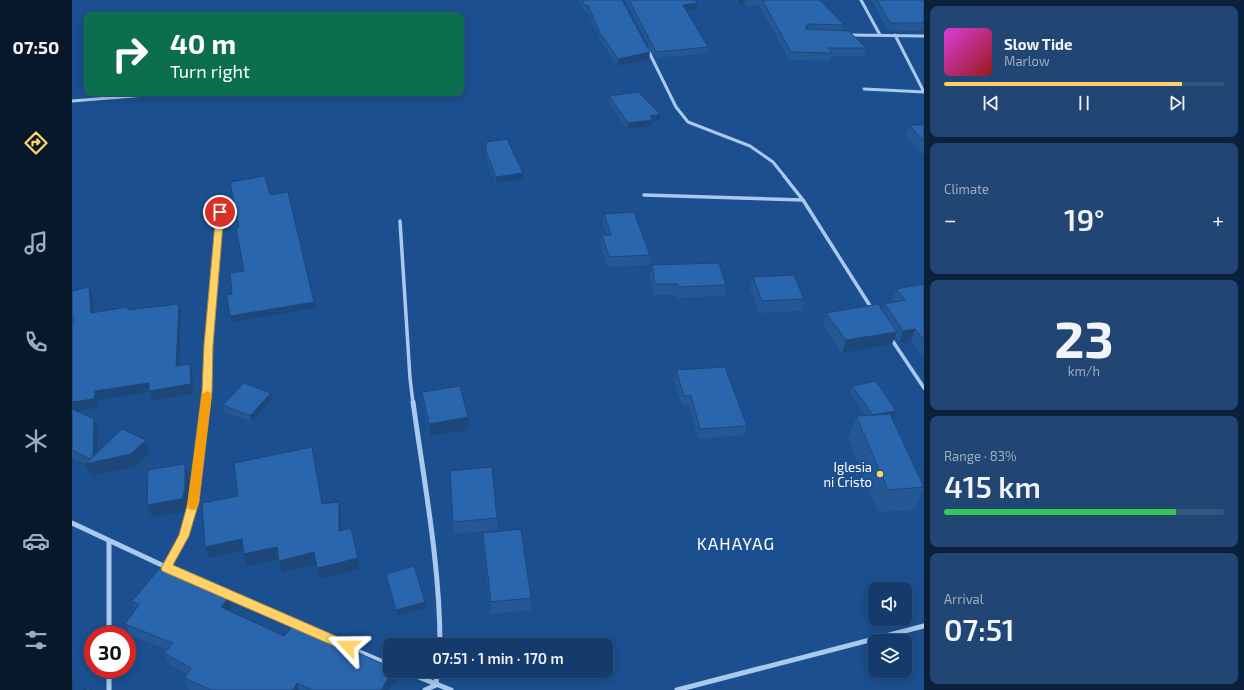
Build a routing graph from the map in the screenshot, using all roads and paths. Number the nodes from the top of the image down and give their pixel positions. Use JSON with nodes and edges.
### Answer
{"nodes":[{"id":1,"x":861,"y":0,"type":"edge"},
{"id":2,"x":844,"y":35,"type":"edge"},
{"id":3,"x":880,"y":36,"type":"junction"},
{"id":4,"x":895,"y":36,"type":"junction"},
{"id":5,"x":924,"y":36,"type":"edge"},
{"id":6,"x":644,"y":43,"type":"edge"},
{"id":7,"x":864,"y":89,"type":"dead end"},
{"id":8,"x":924,"y":92,"type":"edge"},
{"id":9,"x":138,"y":96,"type":"edge"},
{"id":10,"x":72,"y":102,"type":"edge"},
{"id":11,"x":644,"y":195,"type":"dead end"},
{"id":12,"x":803,"y":200,"type":"junction"},
{"id":13,"x":220,"y":212,"type":"dead end"},
{"id":14,"x":400,"y":222,"type":"dead end"},
{"id":15,"x":875,"y":313,"type":"edge"},
{"id":16,"x":887,"y":332,"type":"edge"},
{"id":17,"x":924,"y":388,"type":"edge"},
{"id":18,"x":72,"y":523,"type":"edge"},
{"id":19,"x":109,"y":541,"type":"junction"},
{"id":20,"x":166,"y":568,"type":"junction"},
{"id":21,"x":109,"y":626,"type":"edge"},
{"id":22,"x":924,"y":626,"type":"edge"},
{"id":23,"x":440,"y":638,"type":"edge"},
{"id":24,"x":383,"y":662,"type":"edge"},
{"id":25,"x":109,"y":678,"type":"edge"},
{"id":26,"x":420,"y":678,"type":"edge"},
{"id":27,"x":436,"y":678,"type":"edge"},
{"id":28,"x":436,"y":685,"type":"junction"},
{"id":29,"x":109,"y":690,"type":"edge"},
{"id":30,"x":425,"y":690,"type":"edge"},
{"id":31,"x":451,"y":690,"type":"edge"},
{"id":32,"x":677,"y":690,"type":"edge"}],
"edges":[{"from":1,"to":3,"type":"street"},
{"from":2,"to":3,"type":"street"},
{"from":3,"to":4,"type":"street"},
{"from":4,"to":5,"type":"street"},
{"from":4,"to":8,"type":"street"},
{"from":6,"to":12,"type":"street"},
{"from":7,"to":8,"type":"street"},
{"from":9,"to":10,"type":"street"},
{"from":11,"to":12,"type":"street"},
{"from":12,"to":15,"type":"street"},
{"from":13,"to":20,"type":"street"},
{"from":14,"to":23,"type":"street"},
{"from":16,"to":17,"type":"street"},
{"from":18,"to":19,"type":"street"},
{"from":19,"to":20,"type":"street"},
{"from":19,"to":21,"type":"street"},
{"from":20,"to":24,"type":"street"},
{"from":22,"to":32,"type":"street"},
{"from":25,"to":29,"type":"street"},
{"from":26,"to":28,"type":"street"},
{"from":27,"to":28,"type":"street"},
{"from":28,"to":30,"type":"street"},
{"from":28,"to":31,"type":"street"}]}
